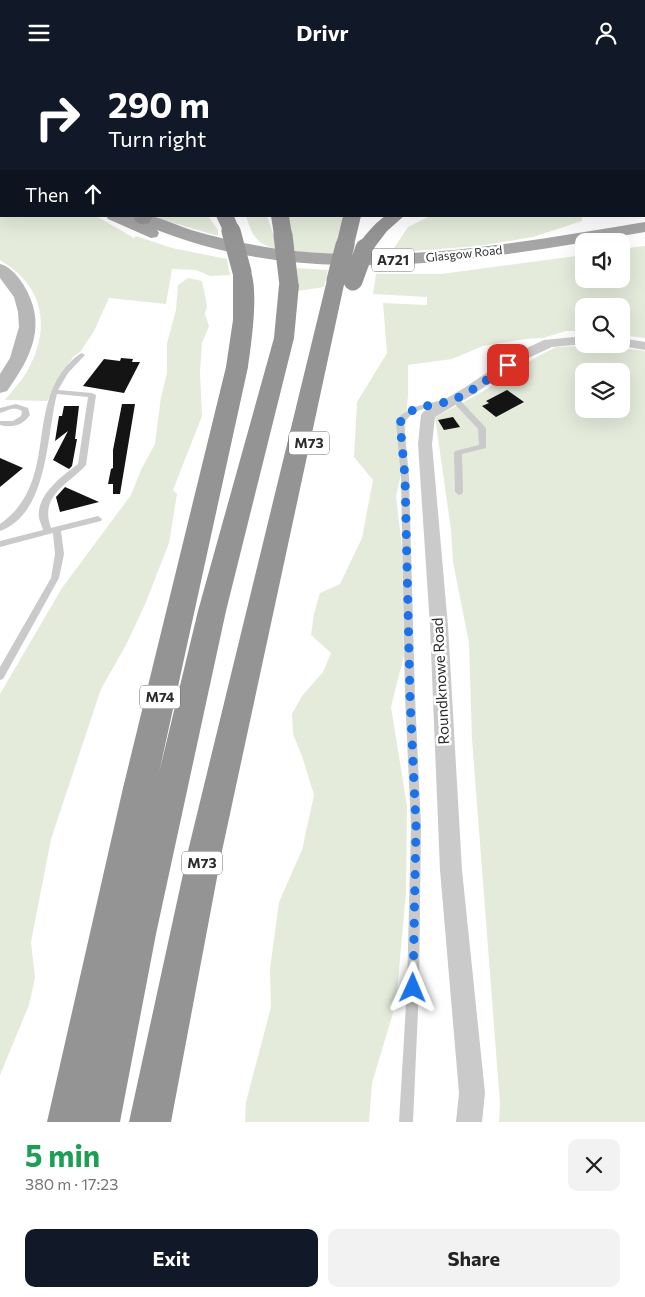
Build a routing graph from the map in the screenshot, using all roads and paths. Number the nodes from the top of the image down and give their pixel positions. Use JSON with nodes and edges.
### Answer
{"nodes":[{"id":1,"x":116,"y":217,"type":"edge"},
{"id":2,"x":141,"y":217,"type":"edge"},
{"id":3,"x":280,"y":217,"type":"edge"},
{"id":4,"x":352,"y":217,"type":"edge"},
{"id":5,"x":395,"y":217,"type":"edge"},
{"id":6,"x":228,"y":223,"type":"edge"},
{"id":7,"x":645,"y":227,"type":"edge"},
{"id":8,"x":645,"y":237,"type":"edge"},
{"id":9,"x":630,"y":239,"type":"edge"},
{"id":10,"x":200,"y":247,"type":"junction"},
{"id":11,"x":575,"y":248,"type":"edge"},
{"id":12,"x":0,"y":269,"type":"edge"},
{"id":13,"x":344,"y":281,"type":"junction"},
{"id":14,"x":575,"y":341,"type":"edge"},
{"id":15,"x":630,"y":344,"type":"edge"},
{"id":16,"x":645,"y":346,"type":"edge"},
{"id":17,"x":82,"y":355,"type":"dead end"},
{"id":18,"x":0,"y":387,"type":"edge"},
{"id":19,"x":54,"y":392,"type":"junction"},
{"id":20,"x":455,"y":399,"type":"junction"},
{"id":21,"x":0,"y":411,"type":"edge"},
{"id":22,"x":0,"y":423,"type":"edge"},
{"id":23,"x":459,"y":492,"type":"dead end"},
{"id":24,"x":98,"y":519,"type":"dead end"},
{"id":25,"x":0,"y":528,"type":"edge"},
{"id":26,"x":52,"y":531,"type":"junction"},
{"id":27,"x":0,"y":544,"type":"edge"},
{"id":28,"x":0,"y":676,"type":"edge"},
{"id":29,"x":68,"y":1122,"type":"edge"},
{"id":30,"x":99,"y":1122,"type":"edge"},
{"id":31,"x":150,"y":1122,"type":"edge"},
{"id":32,"x":406,"y":1122,"type":"edge"},
{"id":33,"x":469,"y":1122,"type":"edge"}],
"edges":[{"from":1,"to":10,"type":"main road","name":"Glasgow Road","number":"A721"},
{"from":2,"to":7,"type":"main road","name":"Glasgow Road","number":"A721"},
{"from":2,"to":10,"type":"main road"},
{"from":3,"to":30,"type":"highway","number":"M74","bridge":true},
{"from":4,"to":13,"type":"highway","number":"M73","bridge":true},
{"from":5,"to":13,"type":"highway","number":"M73","bridge":true},
{"from":6,"to":29,"type":"highway","number":"M74","bridge":true},
{"from":8,"to":9,"type":"main road"},
{"from":10,"to":11,"type":"main road","name":"Glasgow Road","number":"A721"},
{"from":12,"to":18,"type":"main road"},
{"from":13,"to":31,"type":"highway","number":"M73"},
{"from":14,"to":20,"type":"street","name":"Roundknowe Road"},
{"from":15,"to":16,"type":"street"},
{"from":17,"to":19,"type":"lane"},
{"from":19,"to":25,"type":"lane"},
{"from":19,"to":26,"type":"lane"},
{"from":20,"to":23,"type":"lane"},
{"from":20,"to":32,"type":"lane"},
{"from":20,"to":33,"type":"street","name":"Roundknowe Road"},
{"from":21,"to":22,"type":"lane"},
{"from":24,"to":26,"type":"lane"},
{"from":26,"to":27,"type":"lane"},
{"from":26,"to":28,"type":"lane"}]}
